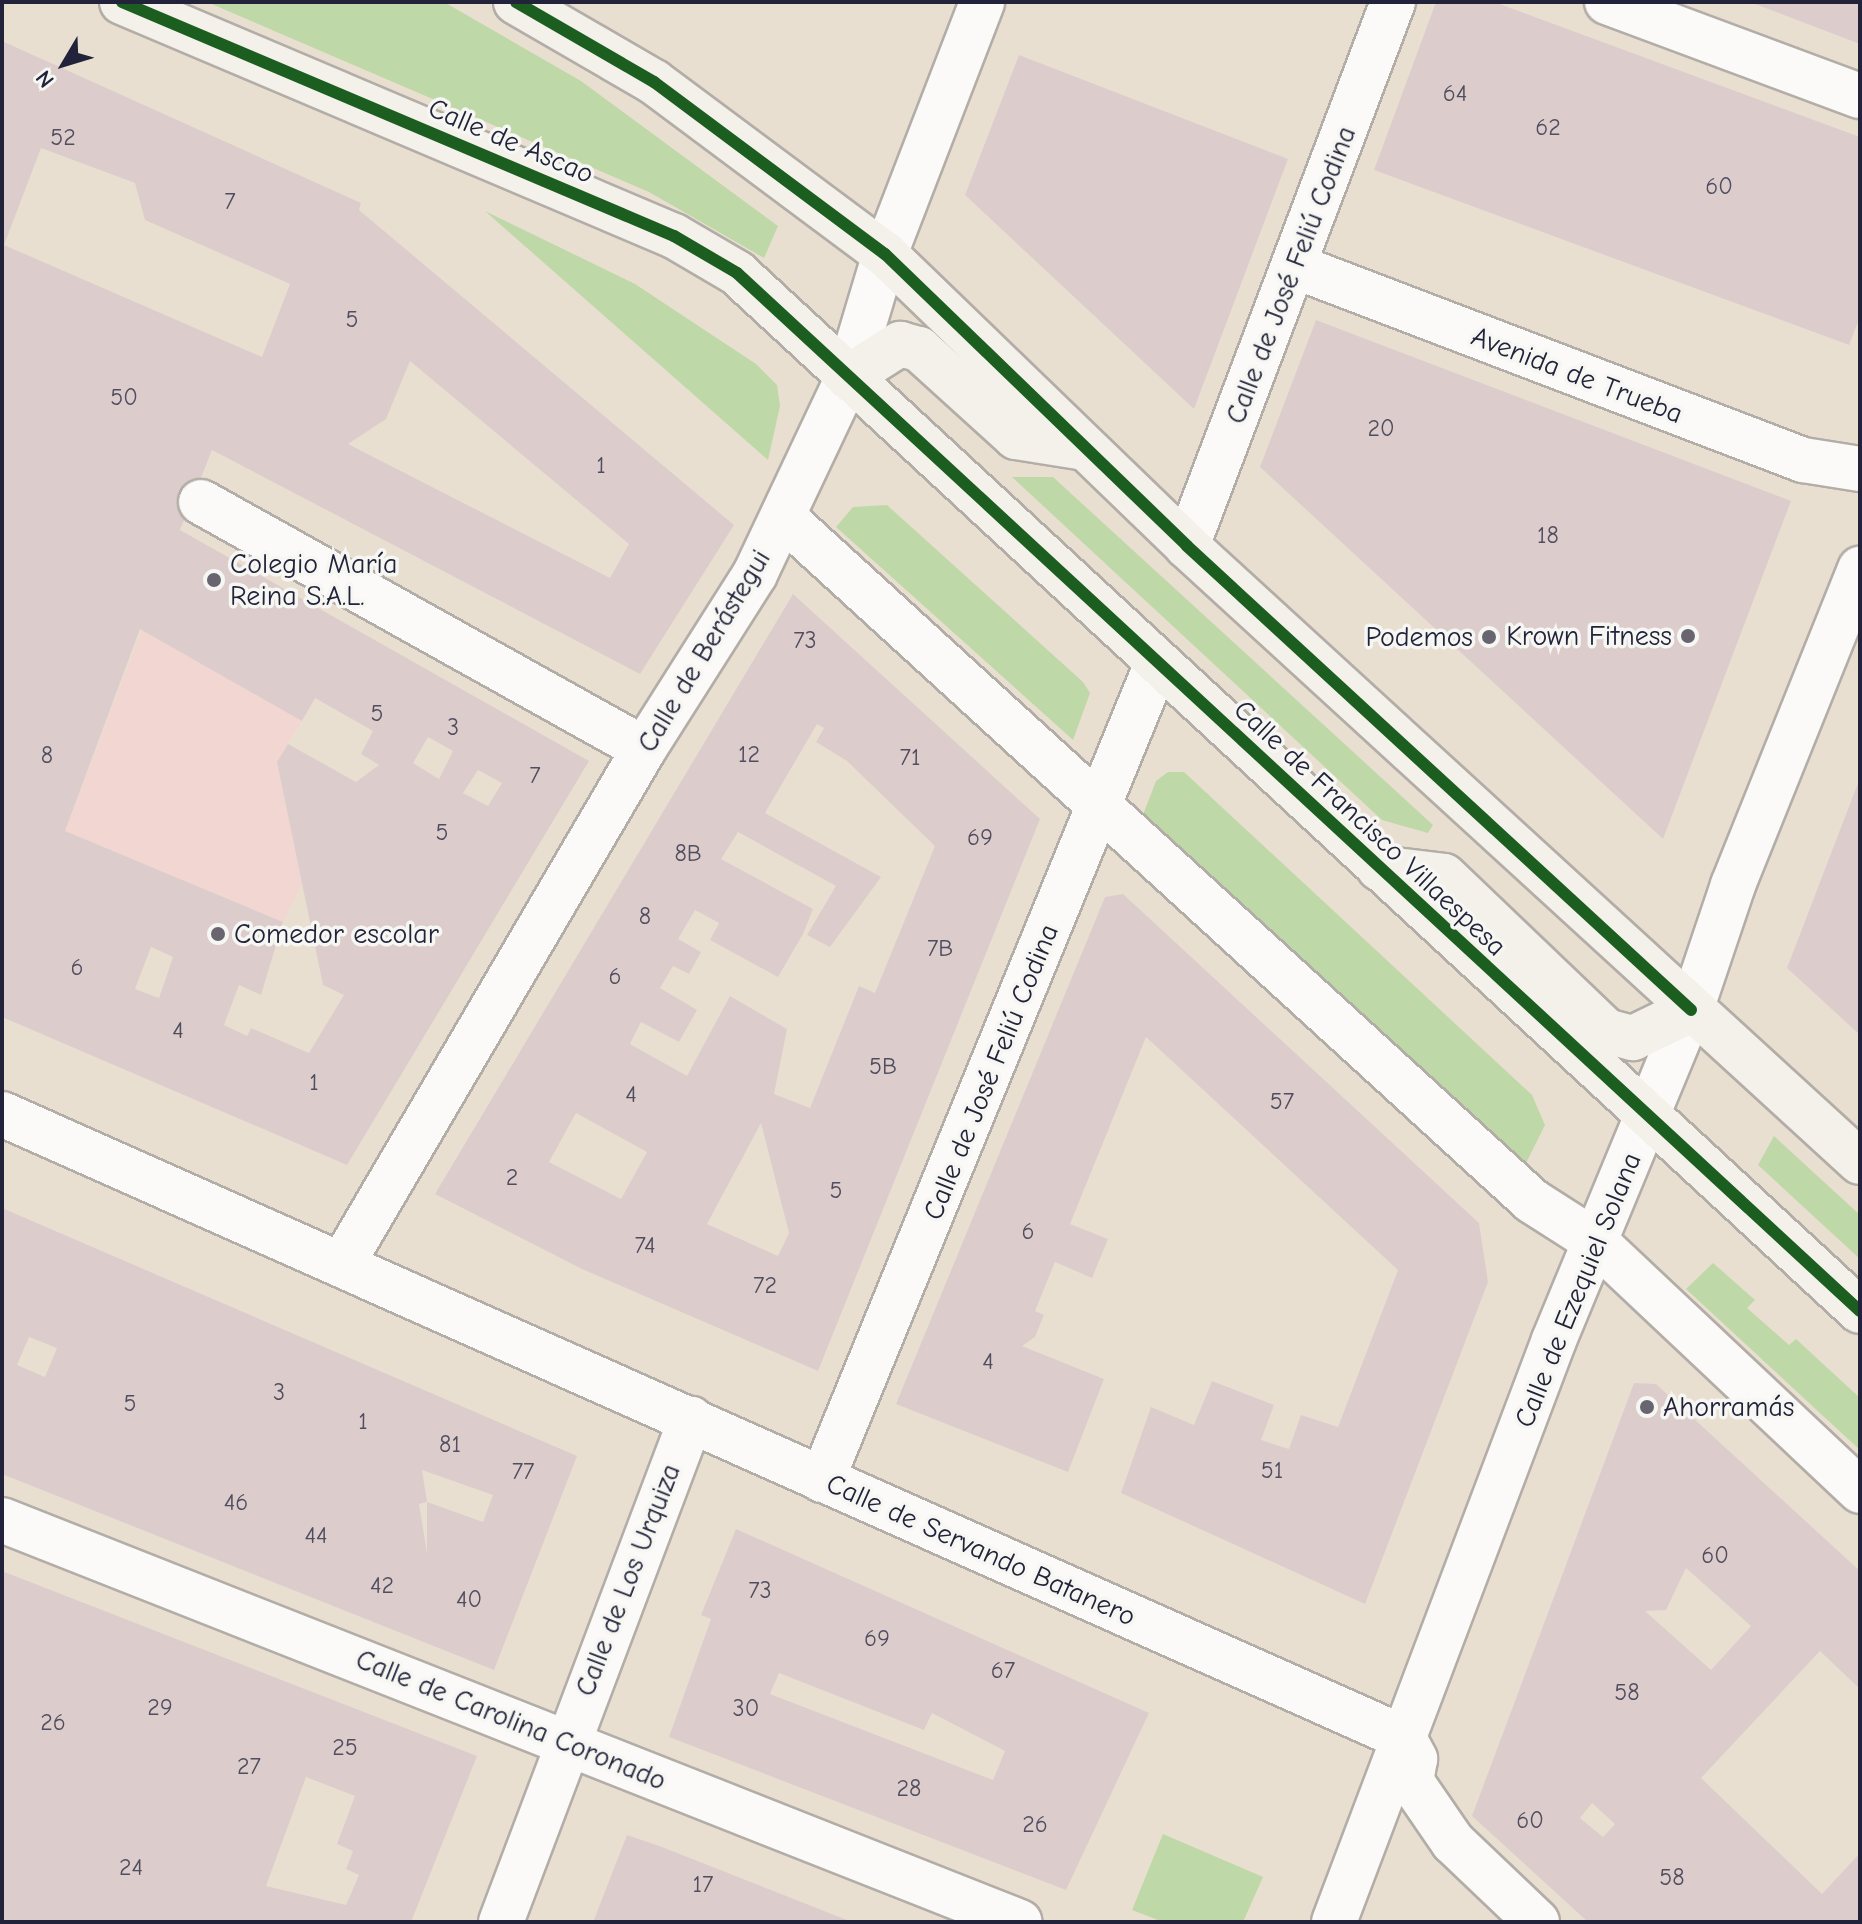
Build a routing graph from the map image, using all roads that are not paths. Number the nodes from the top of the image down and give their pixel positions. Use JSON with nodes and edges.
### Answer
{"nodes":[{"id":1,"x":122,"y":2,"type":"edge"},
{"id":2,"x":516,"y":2,"type":"edge"},
{"id":3,"x":982,"y":2,"type":"edge"},
{"id":4,"x":1393,"y":2,"type":"edge"},
{"id":5,"x":1607,"y":2,"type":"edge"},
{"id":6,"x":1860,"y":96,"type":"edge"},
{"id":7,"x":885,"y":254,"type":"junction"},
{"id":8,"x":1297,"y":267,"type":"junction"},
{"id":9,"x":848,"y":377,"type":"junction"},
{"id":10,"x":1085,"y":448,"type":"junction"},
{"id":11,"x":1860,"y":469,"type":"edge"},
{"id":12,"x":201,"y":502,"type":"dead end"},
{"id":13,"x":783,"y":517,"type":"junction"},
{"id":14,"x":1187,"y":546,"type":"junction"},
{"id":15,"x":1860,"y":569,"type":"edge"},
{"id":16,"x":1157,"y":663,"type":"junction"},
{"id":17,"x":644,"y":749,"type":"junction"},
{"id":18,"x":1098,"y":808,"type":"junction"},
{"id":19,"x":1379,"y":868,"type":"junction"},
{"id":20,"x":1691,"y":1010,"type":"junction"},
{"id":21,"x":2,"y":1114,"type":"edge"},
{"id":22,"x":1649,"y":1116,"type":"junction"},
{"id":23,"x":1856,"y":1151,"type":"edge"},
{"id":24,"x":1596,"y":1242,"type":"junction"},
{"id":25,"x":344,"y":1261,"type":"junction"},
{"id":26,"x":1860,"y":1311,"type":"edge"},
{"id":27,"x":691,"y":1419,"type":"junction"},
{"id":28,"x":822,"y":1480,"type":"junction"},
{"id":29,"x":1860,"y":1491,"type":"edge"},
{"id":30,"x":2,"y":1520,"type":"edge"},
{"id":31,"x":1404,"y":1738,"type":"junction"},
{"id":32,"x":569,"y":1741,"type":"junction"},
{"id":33,"x":501,"y":1922,"type":"edge"},
{"id":34,"x":1020,"y":1922,"type":"edge"},
{"id":35,"x":1334,"y":1922,"type":"edge"},
{"id":36,"x":1537,"y":1922,"type":"edge"}],
"edges":[{"from":1,"to":9,"type":"street","name":"Calle de Ascao"},
{"from":2,"to":7,"type":"street"},
{"from":3,"to":7,"type":"street","name":"Calle de Berástegui"},
{"from":4,"to":8,"type":"street","name":"Calle de José Feliú Codina"},
{"from":5,"to":6,"type":"street"},
{"from":7,"to":9,"type":"street","name":"Calle de Berástegui"},
{"from":7,"to":10,"type":"street"},
{"from":8,"to":11,"type":"street","name":"Avenida de Trueba"},
{"from":8,"to":14,"type":"street","name":"Calle de José Feliú Codina"},
{"from":9,"to":10,"type":"street"},
{"from":9,"to":13,"type":"street","name":"Calle de Berástegui"},
{"from":9,"to":16,"type":"street","name":"Calle de Francisco Villaespesa"},
{"from":10,"to":14,"type":"street"},
{"from":12,"to":17,"type":"street"},
{"from":13,"to":17,"type":"street","name":"Calle de Berástegui"},
{"from":13,"to":18,"type":"street"},
{"from":14,"to":20,"type":"street"},
{"from":15,"to":20,"type":"street","name":"Calle de Ezequiel Solana"},
{"from":16,"to":18,"type":"street","name":"Calle de José Feliú Codina"},
{"from":16,"to":19,"type":"street","name":"Calle de Francisco Villaespesa"},
{"from":17,"to":25,"type":"street","name":"Calle de Berástegui"},
{"from":18,"to":24,"type":"street"},
{"from":18,"to":28,"type":"street","name":"Calle de José Feliú Codina"},
{"from":19,"to":20,"type":"street","name":"Calle de Francisco Villaespesa"},
{"from":19,"to":22,"type":"street","name":"Calle de Francisco Villaespesa"},
{"from":20,"to":22,"type":"street","name":"Calle de Ezequiel Solana"},
{"from":20,"to":23,"type":"street"},
{"from":21,"to":25,"type":"street","name":"Calle de Servando Batanero"},
{"from":22,"to":24,"type":"street","name":"Calle de Ezequiel Solana"},
{"from":22,"to":26,"type":"street","name":"Calle de Francisco Villaespesa"},
{"from":24,"to":29,"type":"street"},
{"from":24,"to":31,"type":"street","name":"Calle de Ezequiel Solana"},
{"from":25,"to":27,"type":"street","name":"Calle de Servando Batanero"},
{"from":27,"to":28,"type":"street","name":"Calle de Servando Batanero"},
{"from":27,"to":32,"type":"street","name":"Calle de Los Urquiza"},
{"from":28,"to":31,"type":"street","name":"Calle de Servando Batanero"},
{"from":30,"to":32,"type":"street","name":"Calle de Carolina Coronado"},
{"from":31,"to":35,"type":"street","name":"Calle de Ezequiel Solana"},
{"from":31,"to":36,"type":"street"},
{"from":32,"to":33,"type":"street","name":"Calle de Los Urquiza"},
{"from":32,"to":34,"type":"street","name":"Calle de Carolina Coronado"}]}
